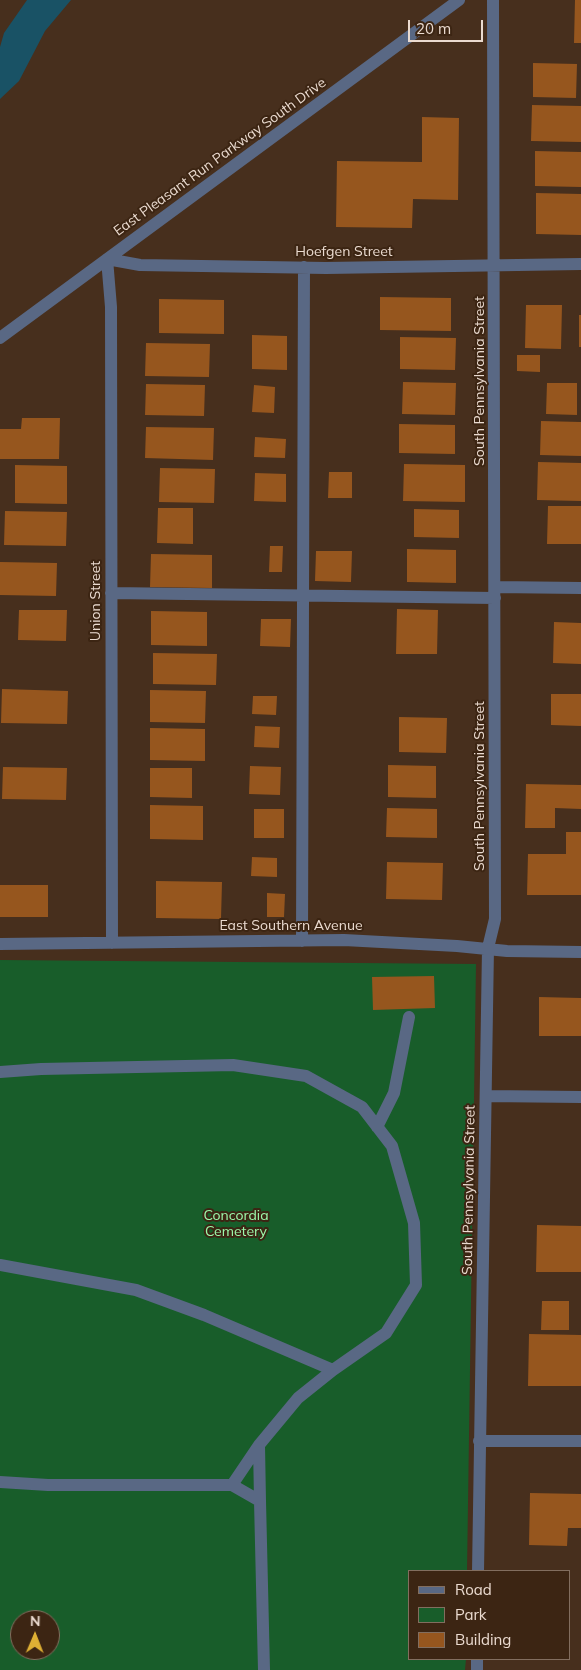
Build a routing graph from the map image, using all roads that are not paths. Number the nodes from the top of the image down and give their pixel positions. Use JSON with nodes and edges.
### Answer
{"nodes":[{"id":1,"x":459,"y":0,"type":"edge"},
{"id":2,"x":493,"y":0,"type":"edge"},
{"id":3,"x":107,"y":259,"type":"junction"},
{"id":4,"x":581,"y":264,"type":"edge"},
{"id":5,"x":494,"y":265,"type":"junction"},
{"id":6,"x":304,"y":267,"type":"junction"},
{"id":7,"x":0,"y":338,"type":"edge"},
{"id":8,"x":581,"y":588,"type":"edge"},
{"id":9,"x":111,"y":592,"type":"junction"},
{"id":10,"x":495,"y":592,"type":"junction"},
{"id":11,"x":303,"y":595,"type":"junction"},
{"id":12,"x":302,"y":941,"type":"junction"},
{"id":13,"x":112,"y":943,"type":"junction"},
{"id":14,"x":0,"y":944,"type":"edge"},
{"id":15,"x":488,"y":948,"type":"junction"},
{"id":16,"x":581,"y":952,"type":"edge"},
{"id":17,"x":409,"y":1017,"type":"dead end"},
{"id":18,"x":0,"y":1072,"type":"edge"},
{"id":19,"x":486,"y":1096,"type":"junction"},
{"id":20,"x":581,"y":1097,"type":"edge"},
{"id":21,"x":378,"y":1127,"type":"junction"},
{"id":22,"x":0,"y":1265,"type":"edge"},
{"id":23,"x":333,"y":1370,"type":"junction"},
{"id":24,"x":479,"y":1440,"type":"junction"},
{"id":25,"x":581,"y":1441,"type":"edge"},
{"id":26,"x":259,"y":1445,"type":"junction"},
{"id":27,"x":0,"y":1482,"type":"edge"},
{"id":28,"x":232,"y":1485,"type":"junction"},
{"id":29,"x":260,"y":1501,"type":"junction"},
{"id":30,"x":478,"y":1570,"type":"edge"},
{"id":31,"x":264,"y":1670,"type":"edge"}],
"edges":[{"from":1,"to":3,"type":"street","name":"East Pleasant Run Parkway South Drive"},
{"from":2,"to":5,"type":"street","name":"South Pennsylvania Street"},
{"from":3,"to":6,"type":"street","name":"Hoefgen Street"},
{"from":3,"to":7,"type":"street","name":"East Pleasant Run Parkway South Drive"},
{"from":3,"to":9,"type":"street","name":"Union Street"},
{"from":4,"to":5,"type":"street","name":"Hoefgen Street"},
{"from":5,"to":6,"type":"street","name":"Hoefgen Street"},
{"from":5,"to":10,"type":"street","name":"South Pennsylvania Street"},
{"from":6,"to":11,"type":"street"},
{"from":8,"to":10,"type":"street"},
{"from":9,"to":11,"type":"street"},
{"from":9,"to":13,"type":"street","name":"Union Street"},
{"from":10,"to":11,"type":"street"},
{"from":10,"to":15,"type":"street","name":"South Pennsylvania Street"},
{"from":11,"to":12,"type":"street"},
{"from":12,"to":13,"type":"street","name":"East Southern Avenue"},
{"from":12,"to":15,"type":"street","name":"East Southern Avenue"},
{"from":13,"to":14,"type":"street","name":"East Southern Avenue"},
{"from":15,"to":16,"type":"street","name":"East Southern Avenue"},
{"from":15,"to":19,"type":"street","name":"South Pennsylvania Street"},
{"from":17,"to":21,"type":"street"},
{"from":18,"to":21,"type":"street"},
{"from":19,"to":20,"type":"street"},
{"from":19,"to":24,"type":"street","name":"South Pennsylvania Street"},
{"from":21,"to":23,"type":"street"},
{"from":22,"to":23,"type":"street"},
{"from":23,"to":26,"type":"street"},
{"from":24,"to":25,"type":"street"},
{"from":24,"to":30,"type":"street","name":"South Pennsylvania Street"},
{"from":26,"to":28,"type":"street"},
{"from":26,"to":29,"type":"street"},
{"from":27,"to":28,"type":"street"},
{"from":28,"to":29,"type":"street"},
{"from":29,"to":31,"type":"street"}]}
